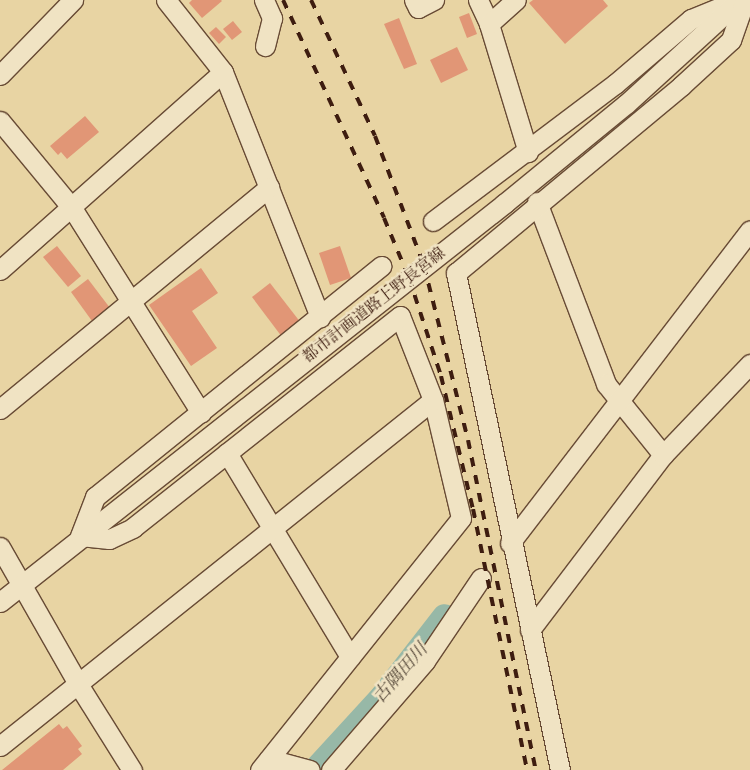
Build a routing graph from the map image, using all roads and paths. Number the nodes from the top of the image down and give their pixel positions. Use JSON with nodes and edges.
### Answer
{"nodes":[{"id":1,"x":73,"y":0,"type":"edge"},
{"id":2,"x":166,"y":0,"type":"edge"},
{"id":3,"x":264,"y":0,"type":"edge"},
{"id":4,"x":414,"y":0,"type":"edge"},
{"id":5,"x":434,"y":0,"type":"edge"},
{"id":6,"x":478,"y":0,"type":"edge"},
{"id":7,"x":516,"y":0,"type":"edge"},
{"id":8,"x":739,"y":3,"type":"edge"},
{"id":9,"x":490,"y":24,"type":"junction"},
{"id":10,"x":264,"y":46,"type":"dead end"},
{"id":11,"x":223,"y":72,"type":"junction"},
{"id":12,"x":0,"y":75,"type":"edge"},
{"id":13,"x":0,"y":121,"type":"edge"},
{"id":14,"x":528,"y":152,"type":"junction"},
{"id":15,"x":269,"y":187,"type":"junction"},
{"id":16,"x":537,"y":202,"type":"junction"},
{"id":17,"x":72,"y":208,"type":"junction"},
{"id":18,"x":433,"y":221,"type":"dead end"},
{"id":19,"x":750,"y":230,"type":"edge"},
{"id":20,"x":381,"y":266,"type":"dead end"},
{"id":21,"x":0,"y":270,"type":"edge"},
{"id":22,"x":131,"y":299,"type":"junction"},
{"id":23,"x":320,"y":317,"type":"junction"},
{"id":24,"x":750,"y":364,"type":"edge"},
{"id":25,"x":433,"y":400,"type":"junction"},
{"id":26,"x":618,"y":402,"type":"junction"},
{"id":27,"x":0,"y":409,"type":"edge"},
{"id":28,"x":201,"y":413,"type":"junction"},
{"id":29,"x":227,"y":453,"type":"junction"},
{"id":30,"x":663,"y":455,"type":"junction"},
{"id":31,"x":273,"y":526,"type":"junction"},
{"id":32,"x":80,"y":536,"type":"junction"},
{"id":33,"x":510,"y":543,"type":"junction"},
{"id":34,"x":0,"y":547,"type":"edge"},
{"id":35,"x":481,"y":578,"type":"dead end"},
{"id":36,"x":23,"y":584,"type":"junction"},
{"id":37,"x":0,"y":602,"type":"edge"},
{"id":38,"x":530,"y":630,"type":"junction"},
{"id":39,"x":350,"y":657,"type":"junction"},
{"id":40,"x":78,"y":684,"type":"junction"},
{"id":41,"x":0,"y":746,"type":"edge"},
{"id":42,"x":265,"y":764,"type":"edge"},
{"id":43,"x":132,"y":770,"type":"edge"},
{"id":44,"x":309,"y":770,"type":"edge"},
{"id":45,"x":331,"y":770,"type":"edge"},
{"id":46,"x":560,"y":770,"type":"edge"}],
"edges":[{"from":1,"to":12,"type":"street"},
{"from":2,"to":11,"type":"street"},
{"from":3,"to":10,"type":"street"},
{"from":4,"to":5,"type":"street"},
{"from":6,"to":9,"type":"street"},
{"from":7,"to":9,"type":"street"},
{"from":8,"to":14,"type":"street"},
{"from":8,"to":16,"type":"street"},
{"from":8,"to":32,"type":"street","name":"都市計画道路上野長宮線"},
{"from":9,"to":14,"type":"street"},
{"from":11,"to":15,"type":"street"},
{"from":11,"to":17,"type":"street"},
{"from":13,"to":17,"type":"street"},
{"from":14,"to":18,"type":"street"},
{"from":15,"to":22,"type":"street"},
{"from":15,"to":23,"type":"street"},
{"from":16,"to":26,"type":"street"},
{"from":16,"to":33,"type":"street"},
{"from":17,"to":21,"type":"street"},
{"from":17,"to":22,"type":"street"},
{"from":19,"to":26,"type":"street"},
{"from":20,"to":23,"type":"street"},
{"from":22,"to":27,"type":"street"},
{"from":22,"to":28,"type":"street"},
{"from":23,"to":28,"type":"street"},
{"from":24,"to":30,"type":"street"},
{"from":25,"to":29,"type":"street"},
{"from":25,"to":31,"type":"street"},
{"from":25,"to":39,"type":"street"},
{"from":26,"to":30,"type":"street"},
{"from":26,"to":33,"type":"street"},
{"from":28,"to":32,"type":"street"},
{"from":29,"to":31,"type":"street"},
{"from":29,"to":32,"type":"street"},
{"from":30,"to":38,"type":"street"},
{"from":31,"to":39,"type":"street"},
{"from":31,"to":40,"type":"street"},
{"from":32,"to":36,"type":"street","name":"都市計画道路上野長宮線"},
{"from":33,"to":38,"type":"street"},
{"from":34,"to":36,"type":"street"},
{"from":35,"to":45,"type":"street"},
{"from":36,"to":37,"type":"street","name":"都市計画道路上野長宮線"},
{"from":36,"to":40,"type":"street"},
{"from":38,"to":46,"type":"street"},
{"from":39,"to":42,"type":"street"},
{"from":40,"to":41,"type":"street"},
{"from":40,"to":43,"type":"street"},
{"from":42,"to":44,"type":"street"}]}
